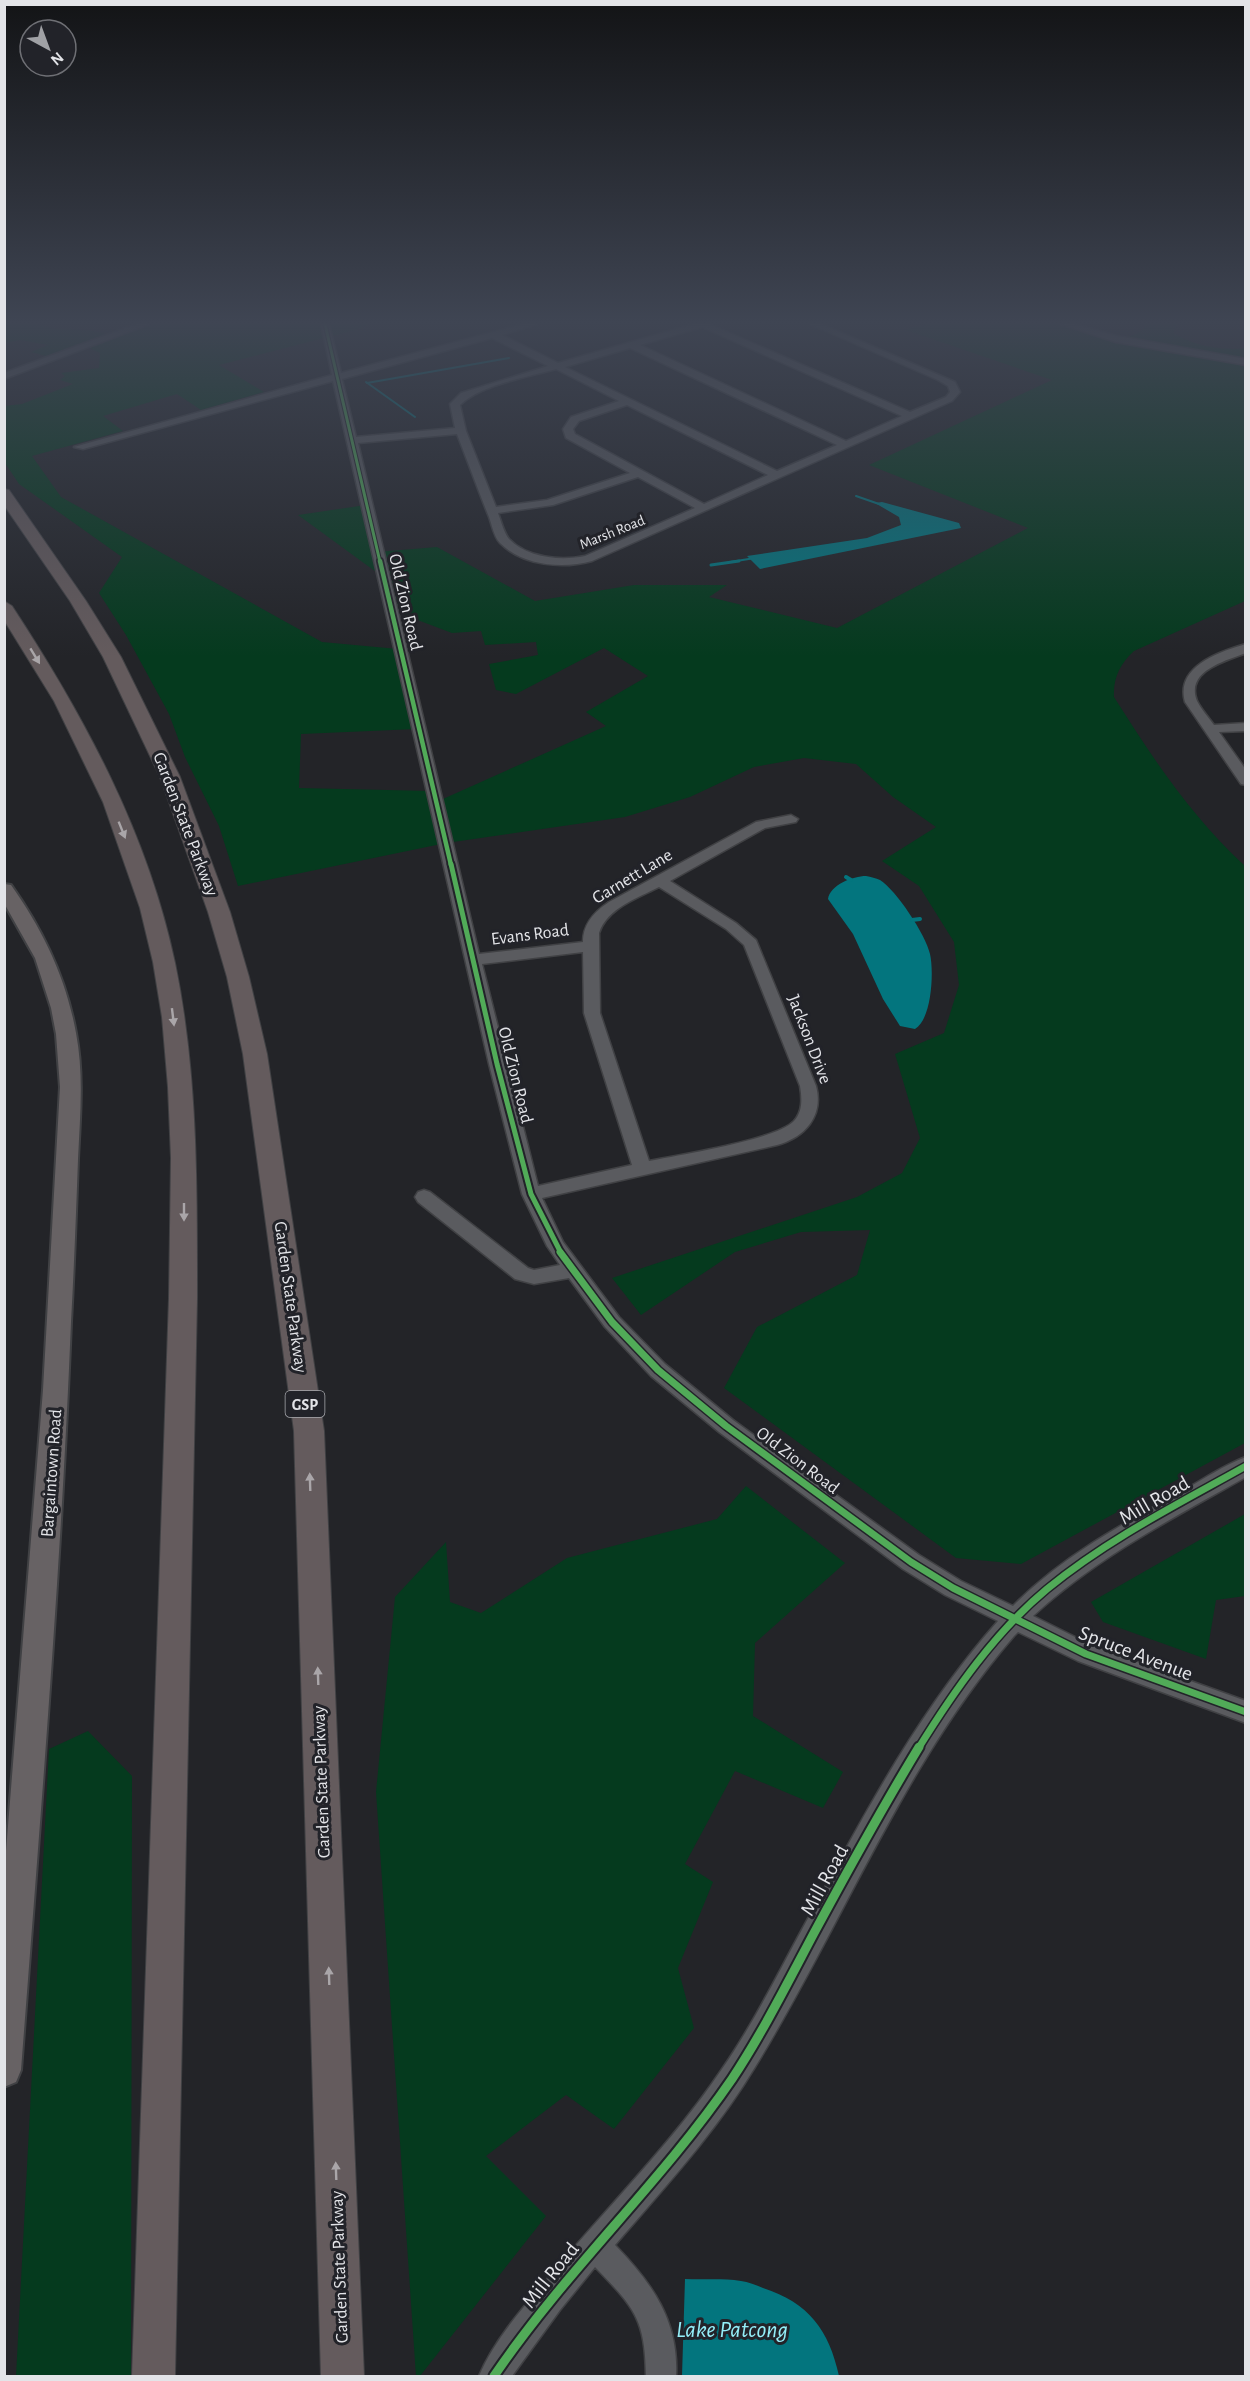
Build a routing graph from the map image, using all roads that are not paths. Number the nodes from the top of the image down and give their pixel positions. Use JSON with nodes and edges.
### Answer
{"nodes":[{"id":1,"x":124,"y":435,"type":"edge"},
{"id":2,"x":352,"y":435,"type":"edge"},
{"id":3,"x":412,"y":435,"type":"edge"},
{"id":4,"x":463,"y":435,"type":"edge"},
{"id":5,"x":570,"y":435,"type":"edge"},
{"id":6,"x":696,"y":435,"type":"edge"},
{"id":7,"x":825,"y":435,"type":"edge"},
{"id":8,"x":868,"y":435,"type":"edge"},
{"id":9,"x":353,"y":440,"type":"junction"},
{"id":10,"x":846,"y":445,"type":"junction"},
{"id":11,"x":79,"y":447,"type":"dead end"},
{"id":12,"x":637,"y":474,"type":"junction"},
{"id":13,"x":778,"y":476,"type":"junction"},
{"id":14,"x":4,"y":493,"type":"edge"},
{"id":15,"x":704,"y":508,"type":"junction"},
{"id":16,"x":492,"y":511,"type":"junction"},
{"id":17,"x":4,"y":606,"type":"edge"},
{"id":18,"x":1245,"y":648,"type":"edge"},
{"id":19,"x":1245,"y":727,"type":"edge"},
{"id":20,"x":1210,"y":729,"type":"junction"},
{"id":21,"x":1245,"y":781,"type":"edge"},
{"id":22,"x":791,"y":819,"type":"dead end"},
{"id":23,"x":660,"y":881,"type":"junction"},
{"id":24,"x":4,"y":889,"type":"edge"},
{"id":25,"x":591,"y":946,"type":"junction"},
{"id":26,"x":473,"y":960,"type":"junction"},
{"id":27,"x":642,"y":1168,"type":"junction"},
{"id":28,"x":531,"y":1194,"type":"junction"},
{"id":29,"x":424,"y":1197,"type":"dead end"},
{"id":30,"x":572,"y":1270,"type":"junction"},
{"id":31,"x":1245,"y":1466,"type":"edge"},
{"id":32,"x":1016,"y":1620,"type":"junction"},
{"id":33,"x":1245,"y":1712,"type":"edge"},
{"id":34,"x":4,"y":2070,"type":"edge"},
{"id":35,"x":595,"y":2246,"type":"junction"},
{"id":36,"x":154,"y":2376,"type":"edge"},
{"id":37,"x":344,"y":2376,"type":"edge"},
{"id":38,"x":495,"y":2376,"type":"edge"},
{"id":39,"x":661,"y":2376,"type":"edge"}],
"edges":[{"from":1,"to":11,"type":"street"},
{"from":2,"to":9,"type":"street","name":"Old Zion Road"},
{"from":3,"to":9,"type":"street"},
{"from":4,"to":16,"type":"street","name":"Marsh Road"},
{"from":5,"to":12,"type":"street"},
{"from":6,"to":13,"type":"street"},
{"from":7,"to":10,"type":"street"},
{"from":8,"to":10,"type":"street","name":"Marsh Road"},
{"from":9,"to":26,"type":"street","name":"Old Zion Road"},
{"from":10,"to":13,"type":"street","name":"Marsh Road"},
{"from":12,"to":15,"type":"street"},
{"from":12,"to":16,"type":"street"},
{"from":13,"to":15,"type":"street","name":"Marsh Road"},
{"from":37,"to":14,"type":"highway","name":"Garden State Parkway","number":"GSP","one_way":true},
{"from":15,"to":16,"type":"street","name":"Marsh Road"},
{"from":17,"to":36,"type":"highway","one_way":true},
{"from":18,"to":20,"type":"street"},
{"from":19,"to":20,"type":"street"},
{"from":20,"to":21,"type":"street"},
{"from":22,"to":23,"type":"street","name":"Garnett Lane"},
{"from":23,"to":25,"type":"street","name":"Garnett Lane"},
{"from":23,"to":27,"type":"street","name":"Jackson Drive"},
{"from":24,"to":34,"type":"main road","name":"Bargaintown Road"},
{"from":25,"to":26,"type":"street","name":"Evans Road"},
{"from":25,"to":27,"type":"street","name":"Garnett Lane"},
{"from":26,"to":28,"type":"street","name":"Old Zion Road"},
{"from":27,"to":28,"type":"street","name":"Jackson Drive"},
{"from":28,"to":30,"type":"street","name":"Old Zion Road"},
{"from":29,"to":30,"type":"street"},
{"from":30,"to":32,"type":"street","name":"Old Zion Road"},
{"from":31,"to":32,"type":"street","name":"Mill Road"},
{"from":32,"to":33,"type":"street","name":"Spruce Avenue"},
{"from":32,"to":35,"type":"street","name":"Mill Road"},
{"from":35,"to":38,"type":"street","name":"Mill Road"},
{"from":35,"to":39,"type":"street"}]}
